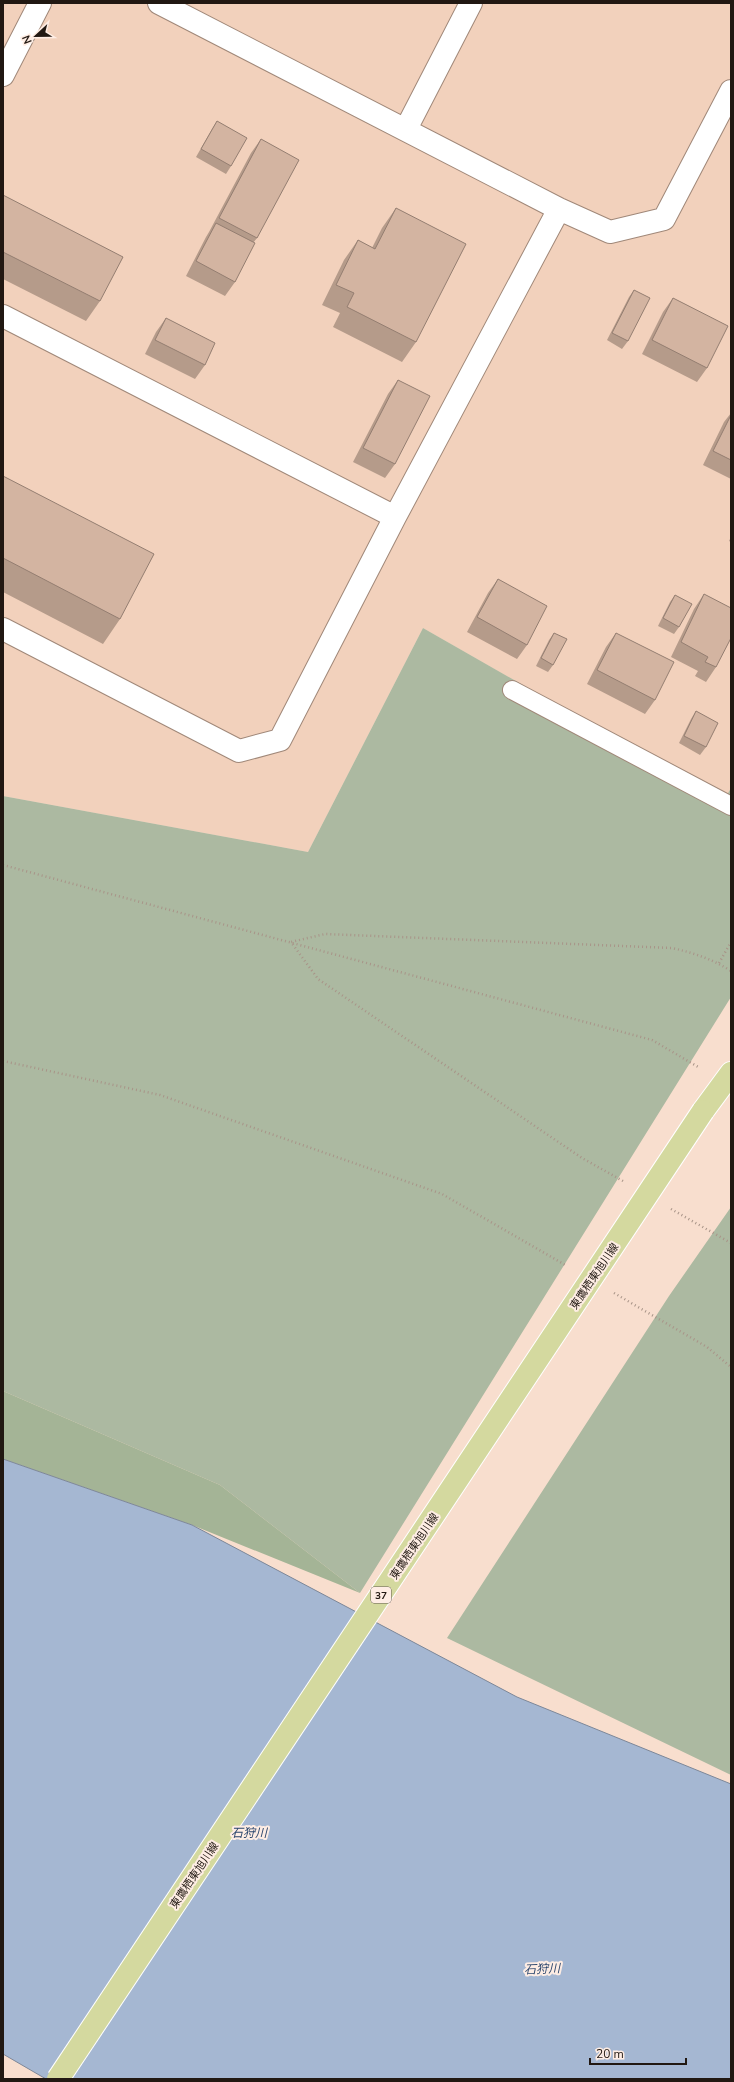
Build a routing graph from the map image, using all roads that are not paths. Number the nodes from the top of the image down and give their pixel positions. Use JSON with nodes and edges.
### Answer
{"nodes":[{"id":1,"x":40,"y":3,"type":"edge"},
{"id":2,"x":159,"y":3,"type":"edge"},
{"id":3,"x":471,"y":3,"type":"edge"},
{"id":4,"x":3,"y":75,"type":"edge"},
{"id":5,"x":731,"y":91,"type":"edge"},
{"id":6,"x":406,"y":129,"type":"junction"},
{"id":7,"x":559,"y":209,"type":"junction"},
{"id":8,"x":3,"y":316,"type":"edge"},
{"id":9,"x":394,"y":517,"type":"junction"},
{"id":10,"x":3,"y":629,"type":"edge"},
{"id":11,"x":512,"y":690,"type":"dead end"},
{"id":12,"x":731,"y":806,"type":"edge"},
{"id":13,"x":728,"y":1078,"type":"edge"},
{"id":14,"x":58,"y":2079,"type":"edge"}],
"edges":[{"from":1,"to":4,"type":"street"},
{"from":2,"to":6,"type":"street"},
{"from":3,"to":6,"type":"street"},
{"from":5,"to":7,"type":"street"},
{"from":6,"to":7,"type":"street"},
{"from":7,"to":9,"type":"street"},
{"from":8,"to":9,"type":"street"},
{"from":9,"to":10,"type":"street"},
{"from":11,"to":12,"type":"lane"},
{"from":13,"to":14,"type":"main road","name":"東鷹栖東旭川線","number":"37","bridge":true}]}
